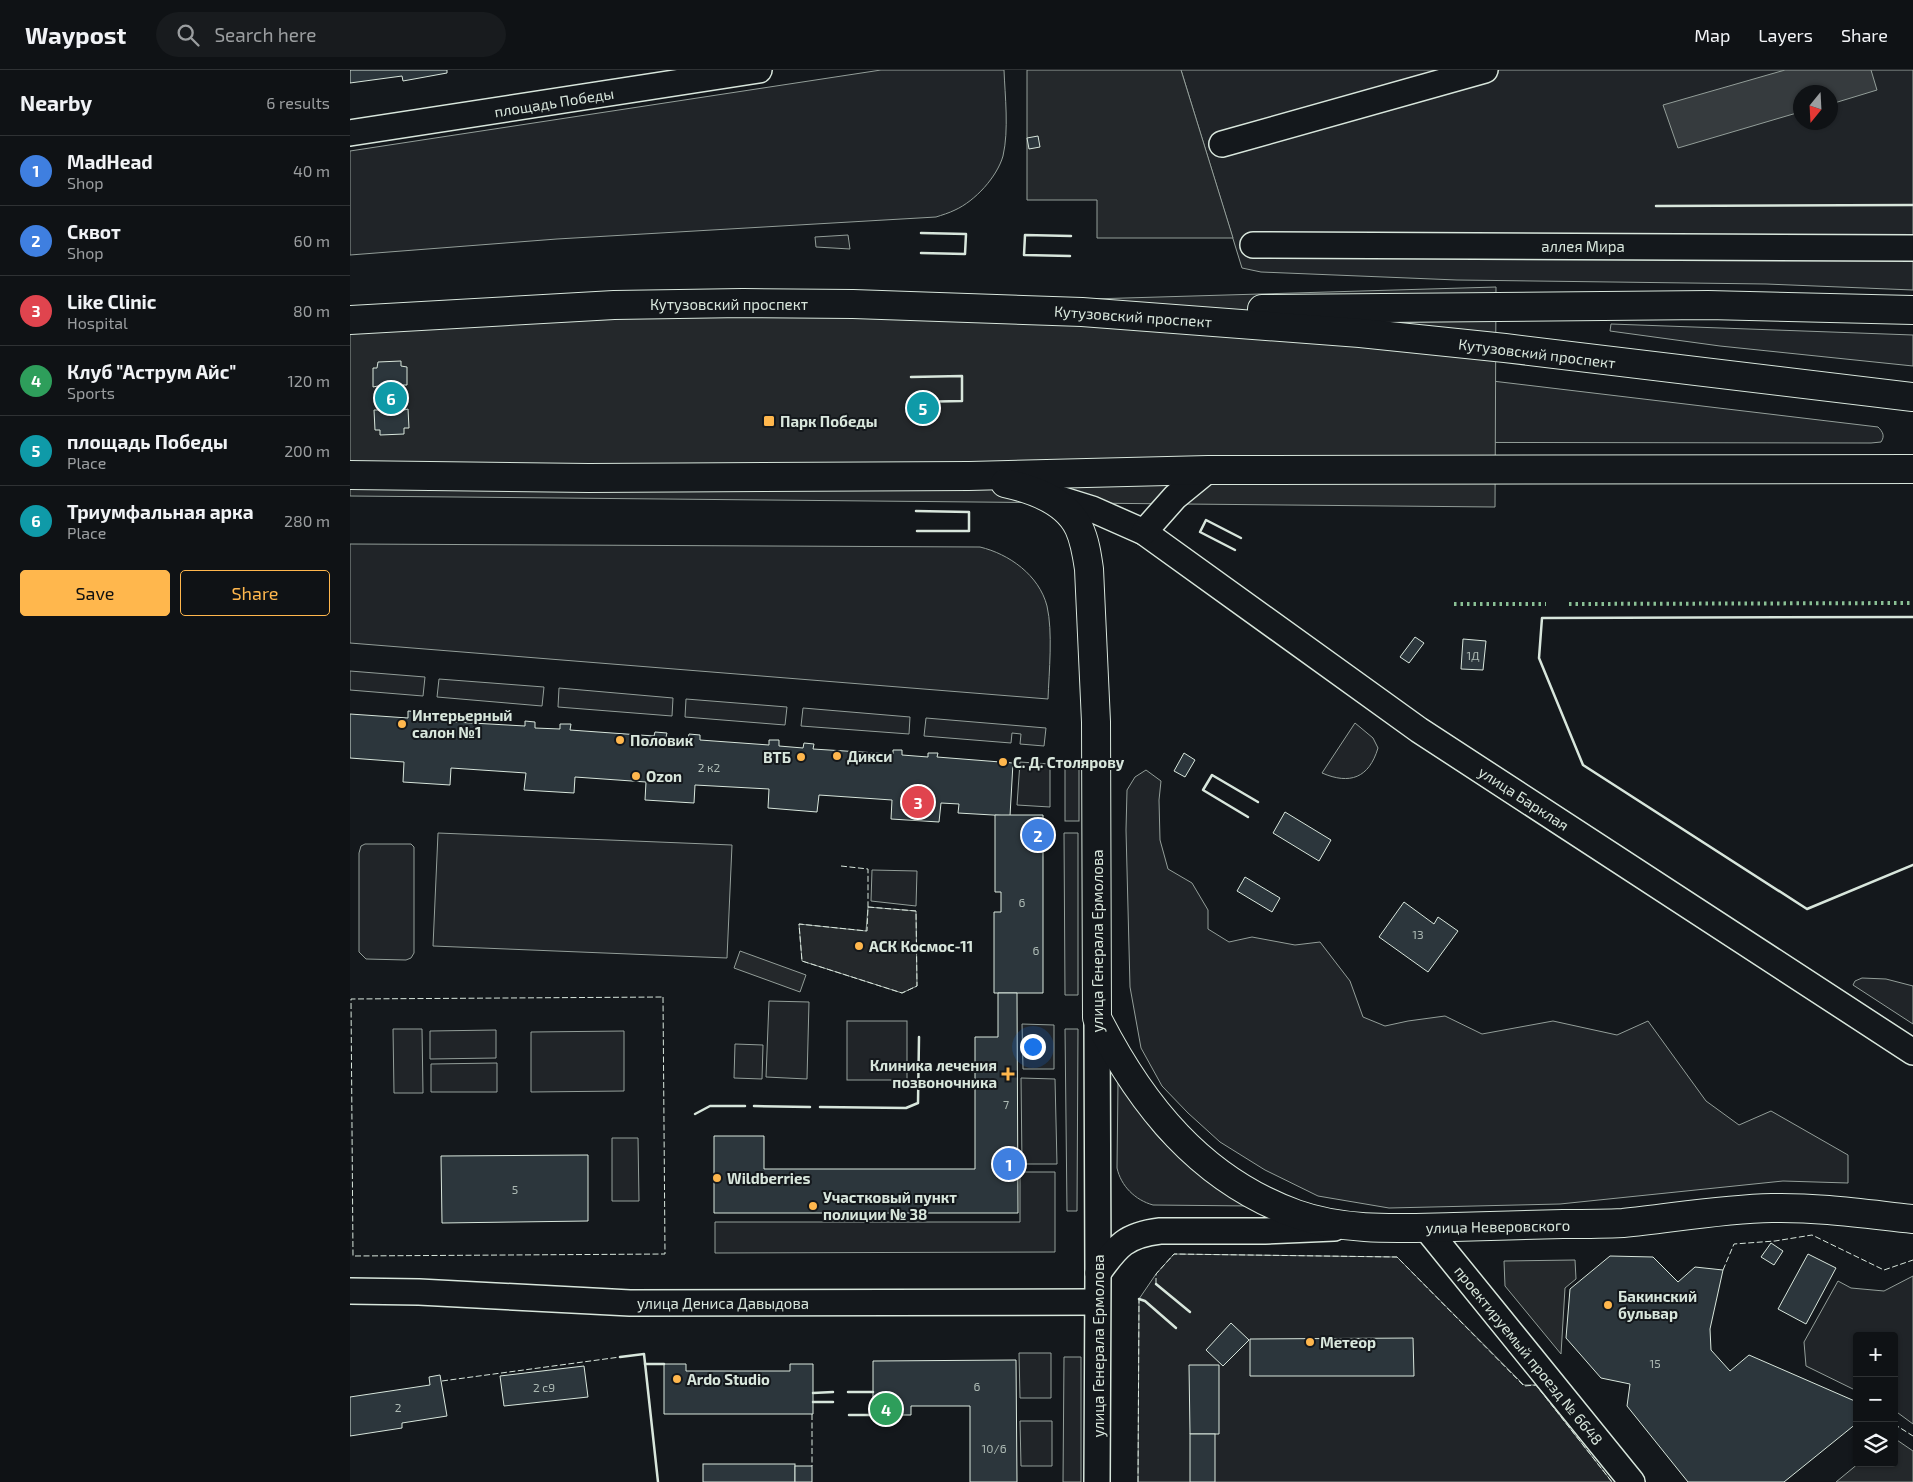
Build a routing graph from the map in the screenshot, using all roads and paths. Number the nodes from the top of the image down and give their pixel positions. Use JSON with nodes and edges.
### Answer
{"nodes":[{"id":1,"x":759,"y":70,"type":"edge"},
{"id":2,"x":1485,"y":70,"type":"edge"},
{"id":3,"x":350,"y":133,"type":"edge"},
{"id":4,"x":1222,"y":144,"type":"dead end"},
{"id":5,"x":1253,"y":245,"type":"dead end"},
{"id":6,"x":1913,"y":248,"type":"edge"},
{"id":7,"x":1913,"y":310,"type":"edge"},
{"id":8,"x":1082,"y":312,"type":"junction"},
{"id":9,"x":350,"y":320,"type":"edge"},
{"id":10,"x":1913,"y":397,"type":"edge"},
{"id":11,"x":1721,"y":469,"type":"junction"},
{"id":12,"x":1913,"y":469,"type":"edge"},
{"id":13,"x":1208,"y":470,"type":"junction"},
{"id":14,"x":350,"y":475,"type":"edge"},
{"id":15,"x":969,"y":476,"type":"junction"},
{"id":16,"x":1913,"y":489,"type":"edge"},
{"id":17,"x":1038,"y":492,"type":"junction"},
{"id":18,"x":1144,"y":532,"type":"junction"},
{"id":19,"x":1097,"y":1018,"type":"junction"},
{"id":20,"x":1913,"y":1052,"type":"edge"},
{"id":21,"x":1913,"y":1219,"type":"edge"},
{"id":22,"x":1357,"y":1227,"type":"junction"},
{"id":23,"x":1426,"y":1228,"type":"junction"},
{"id":24,"x":1098,"y":1272,"type":"junction"},
{"id":25,"x":350,"y":1291,"type":"edge"},
{"id":26,"x":1097,"y":1302,"type":"junction"},
{"id":27,"x":1097,"y":1482,"type":"edge"},
{"id":28,"x":1632,"y":1482,"type":"edge"}],
"edges":[{"from":1,"to":3,"type":"street","name":"площадь Победы"},
{"from":2,"to":4,"type":"street"},
{"from":5,"to":6,"type":"street","name":"аллея Мира"},
{"from":7,"to":8,"type":"main road"},
{"from":8,"to":9,"type":"main road","name":"Кутузовский проспект"},
{"from":8,"to":10,"type":"main road","name":"Кутузовский проспект"},
{"from":11,"to":12,"type":"main road"},
{"from":11,"to":13,"type":"main road"},
{"from":11,"to":16,"type":"main road"},
{"from":13,"to":15,"type":"main road"},
{"from":13,"to":18,"type":"street"},
{"from":14,"to":15,"type":"main road"},
{"from":15,"to":17,"type":"main road","name":"улица Генерала Ермолова"},
{"from":17,"to":18,"type":"street","name":"улица Барклая"},
{"from":17,"to":19,"type":"main road","name":"улица Генерала Ермолова"},
{"from":18,"to":20,"type":"street","name":"улица Барклая"},
{"from":19,"to":22,"type":"main road"},
{"from":19,"to":24,"type":"street","name":"улица Генерала Ермолова"},
{"from":21,"to":23,"type":"main road","name":"улица Неверовского"},
{"from":22,"to":23,"type":"main road","name":"улица Неверовского"},
{"from":22,"to":24,"type":"street","name":"улица Неверовского"},
{"from":23,"to":28,"type":"street","name":"проектируемый проезд № 6648"},
{"from":24,"to":26,"type":"street","name":"улица Генерала Ермолова"},
{"from":25,"to":26,"type":"street","name":"улица Дениса Давыдова"},
{"from":26,"to":27,"type":"street","name":"улица Генерала Ермолова"}]}
